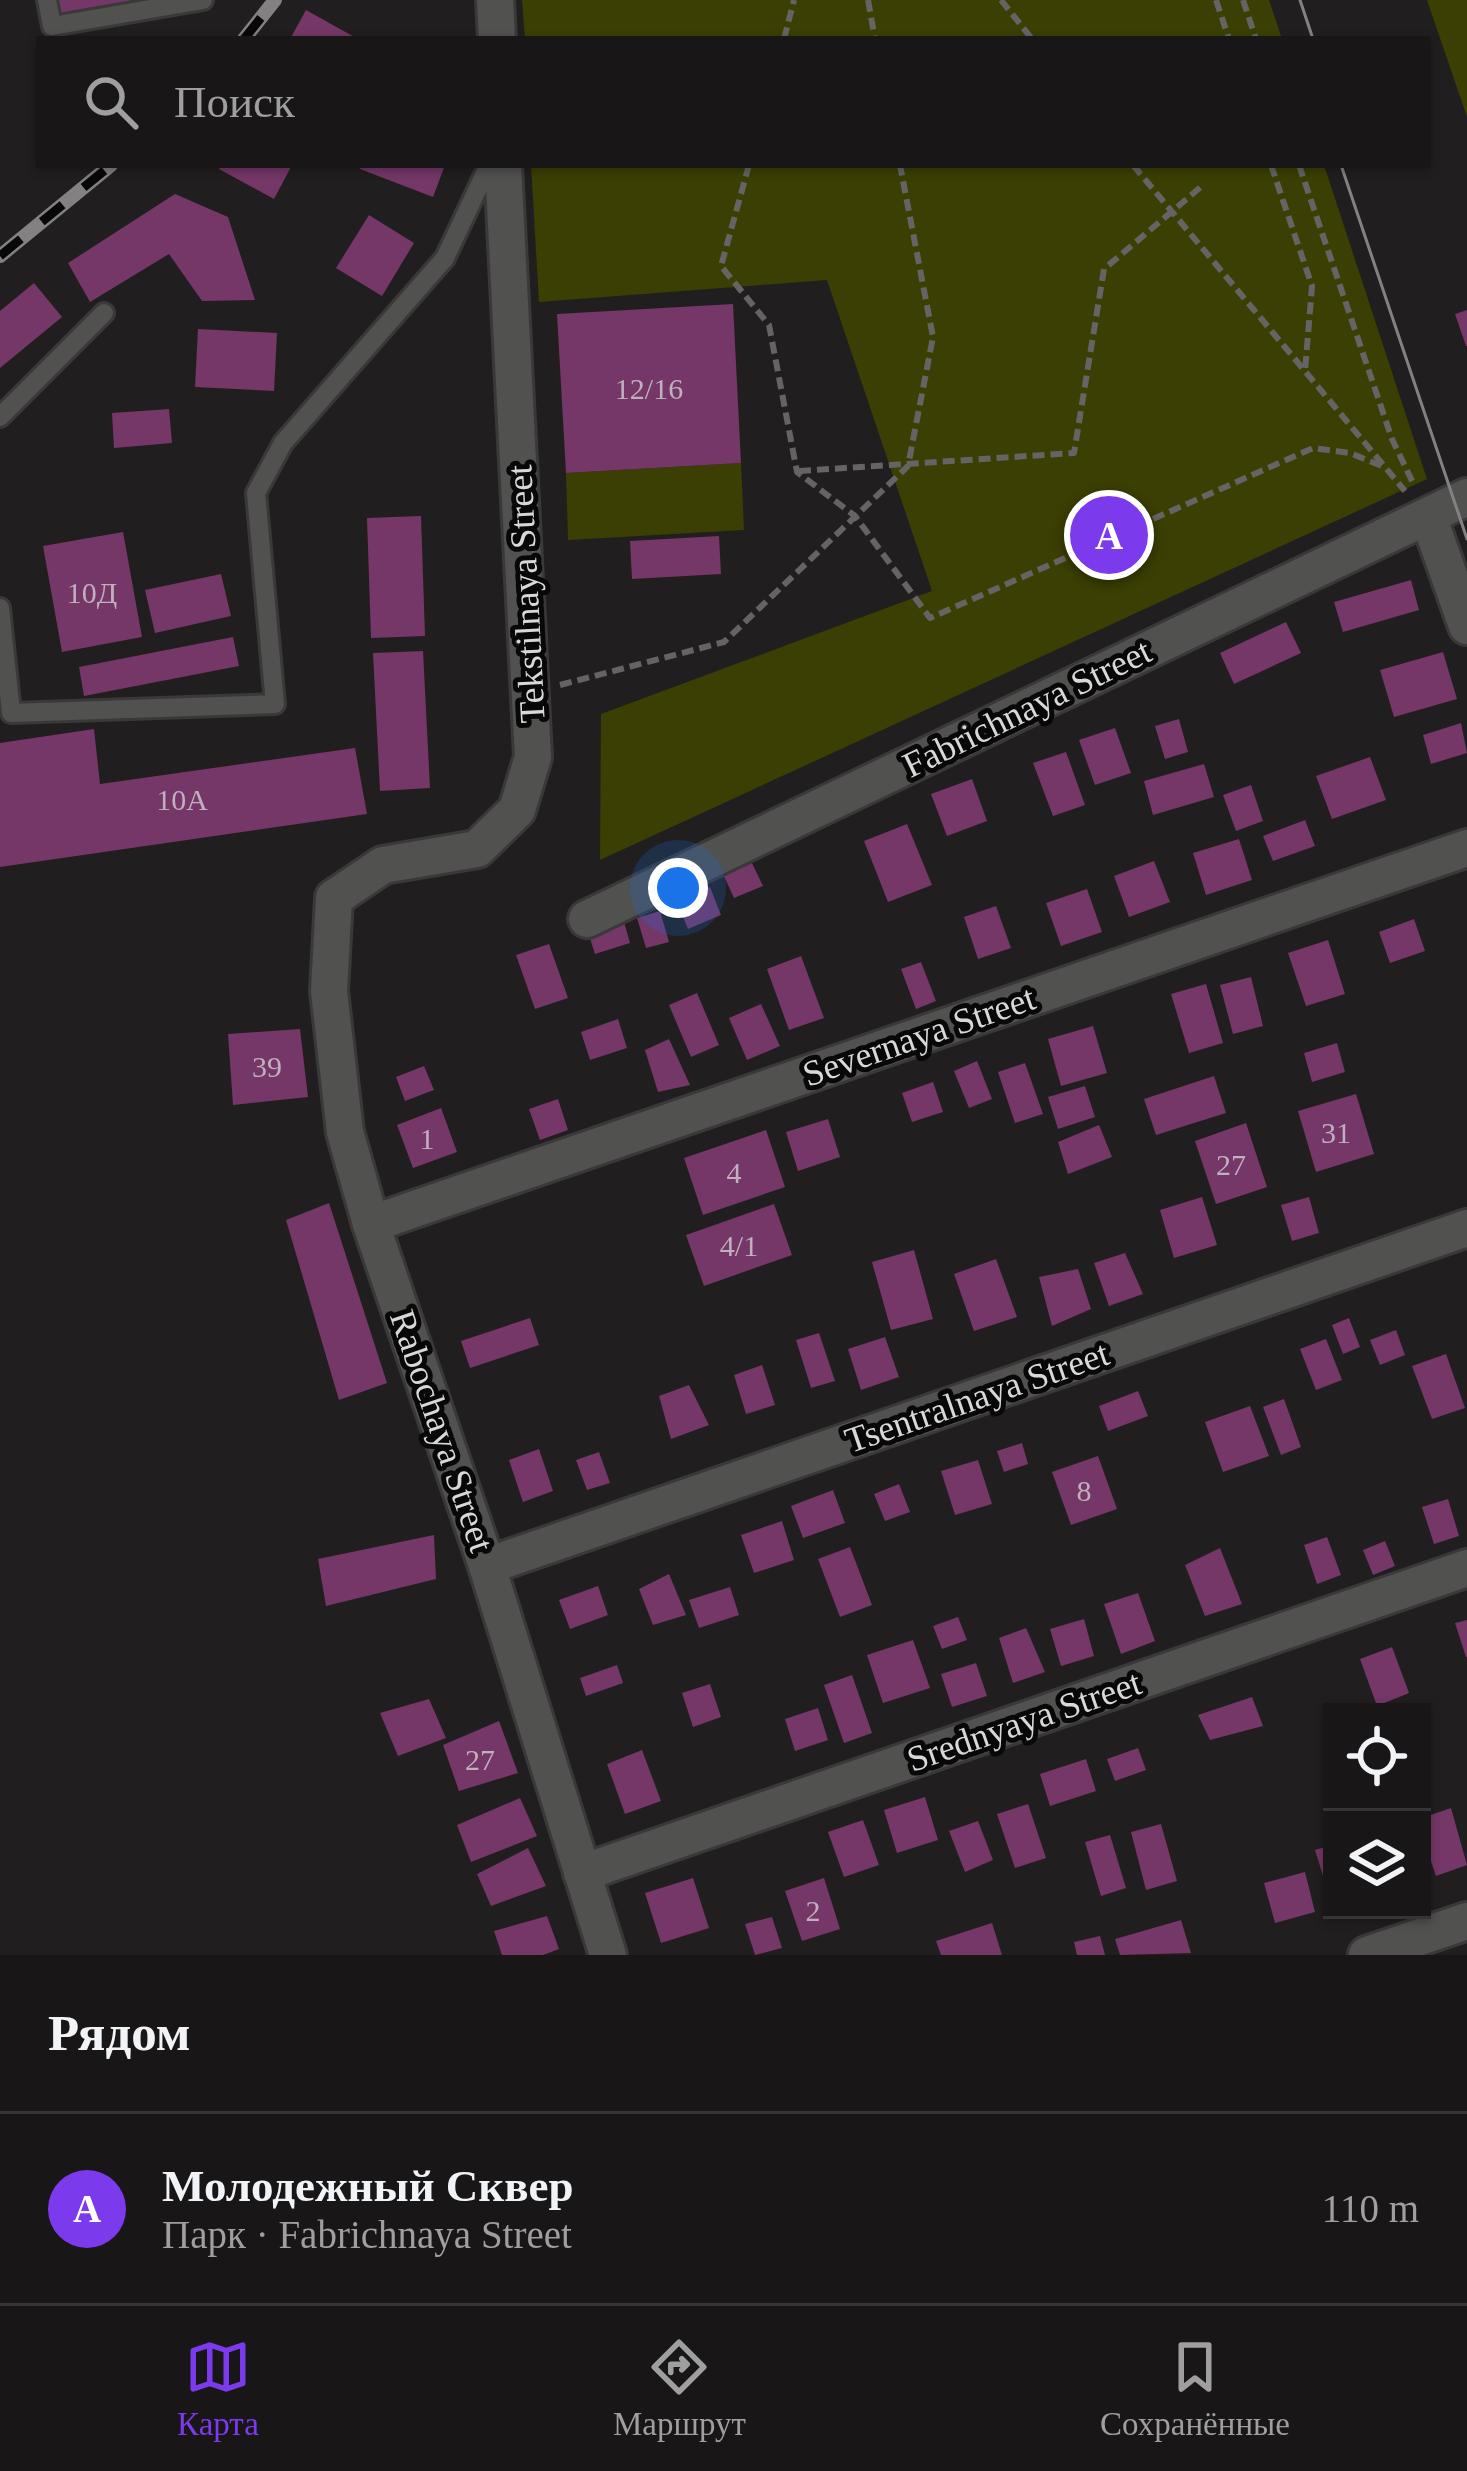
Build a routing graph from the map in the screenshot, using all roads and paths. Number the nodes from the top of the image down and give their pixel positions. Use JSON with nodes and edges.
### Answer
{"nodes":[{"id":1,"x":46,"y":0,"type":"edge"},
{"id":2,"x":203,"y":0,"type":"edge"},
{"id":3,"x":495,"y":0,"type":"edge"},
{"id":4,"x":794,"y":0,"type":"edge"},
{"id":5,"x":868,"y":0,"type":"edge"},
{"id":6,"x":1001,"y":0,"type":"edge"},
{"id":7,"x":1216,"y":0,"type":"edge"},
{"id":8,"x":1243,"y":0,"type":"edge"},
{"id":9,"x":497,"y":36,"type":"edge"},
{"id":10,"x":785,"y":36,"type":"edge"},
{"id":11,"x":874,"y":36,"type":"edge"},
{"id":12,"x":1030,"y":36,"type":"edge"},
{"id":13,"x":1228,"y":36,"type":"edge"},
{"id":14,"x":1255,"y":36,"type":"edge"},
{"id":15,"x":488,"y":168,"type":"edge"},
{"id":16,"x":503,"y":168,"type":"edge"},
{"id":17,"x":747,"y":168,"type":"edge"},
{"id":18,"x":900,"y":168,"type":"edge"},
{"id":19,"x":1135,"y":168,"type":"edge"},
{"id":20,"x":1272,"y":168,"type":"edge"},
{"id":21,"x":1300,"y":168,"type":"edge"},
{"id":22,"x":1202,"y":185,"type":"dead end"},
{"id":23,"x":1171,"y":212,"type":"junction"},
{"id":24,"x":104,"y":313,"type":"dead end"},
{"id":25,"x":1305,"y":371,"type":"junction"},
{"id":26,"x":0,"y":417,"type":"edge"},
{"id":27,"x":908,"y":466,"type":"junction"},
{"id":28,"x":1382,"y":466,"type":"junction"},
{"id":29,"x":797,"y":472,"type":"junction"},
{"id":30,"x":1467,"y":497,"type":"edge"},
{"id":31,"x":1428,"y":516,"type":"junction"},
{"id":32,"x":855,"y":517,"type":"junction"},
{"id":33,"x":0,"y":608,"type":"edge"},
{"id":34,"x":1467,"y":626,"type":"edge"},
{"id":35,"x":533,"y":692,"type":"junction"},
{"id":36,"x":1467,"y":848,"type":"edge"},
{"id":37,"x":334,"y":898,"type":"joint"},
{"id":38,"x":587,"y":919,"type":"dead end"},
{"id":39,"x":371,"y":1224,"type":"junction"},
{"id":40,"x":1467,"y":1228,"type":"edge"},
{"id":41,"x":488,"y":1566,"type":"junction"},
{"id":42,"x":1467,"y":1568,"type":"edge"},
{"id":43,"x":582,"y":1873,"type":"junction"},
{"id":44,"x":1467,"y":1921,"type":"edge"},
{"id":45,"x":608,"y":1955,"type":"edge"},
{"id":46,"x":1367,"y":1955,"type":"edge"}],
"edges":[{"from":1,"to":2,"type":"lane"},
{"from":3,"to":9,"type":"street"},
{"from":4,"to":10,"type":"path"},
{"from":5,"to":11,"type":"path"},
{"from":6,"to":12,"type":"path"},
{"from":7,"to":13,"type":"path"},
{"from":8,"to":14,"type":"path"},
{"from":15,"to":33,"type":"lane"},
{"from":16,"to":35,"type":"street","name":"Tekstilnaya Street"},
{"from":17,"to":29,"type":"path"},
{"from":18,"to":27,"type":"path"},
{"from":19,"to":23,"type":"path"},
{"from":20,"to":25,"type":"path"},
{"from":21,"to":31,"type":"path"},
{"from":22,"to":23,"type":"path"},
{"from":23,"to":25,"type":"path"},
{"from":23,"to":27,"type":"path"},
{"from":24,"to":26,"type":"lane"},
{"from":25,"to":28,"type":"path"},
{"from":27,"to":29,"type":"path"},
{"from":27,"to":32,"type":"path"},
{"from":28,"to":31,"type":"path"},
{"from":28,"to":32,"type":"path"},
{"from":29,"to":32,"type":"path"},
{"from":30,"to":31,"type":"street","name":"Fabrichnaya Street"},
{"from":31,"to":34,"type":"street"},
{"from":31,"to":38,"type":"street","name":"Fabrichnaya Street"},
{"from":32,"to":35,"type":"path"},
{"from":35,"to":37,"type":"street","name":"Tekstilnaya Street"},
{"from":36,"to":39,"type":"street","name":"Severnaya Street"},
{"from":37,"to":39,"type":"street","name":"Rabochaya Street"},
{"from":39,"to":41,"type":"street","name":"Rabochaya Street"},
{"from":40,"to":41,"type":"street","name":"Tsentralnaya Street"},
{"from":41,"to":43,"type":"street","name":"Rabochaya Street"},
{"from":42,"to":43,"type":"street","name":"Srednyaya Street"},
{"from":43,"to":45,"type":"street","name":"Rabochaya Street"},
{"from":44,"to":46,"type":"street"}]}
